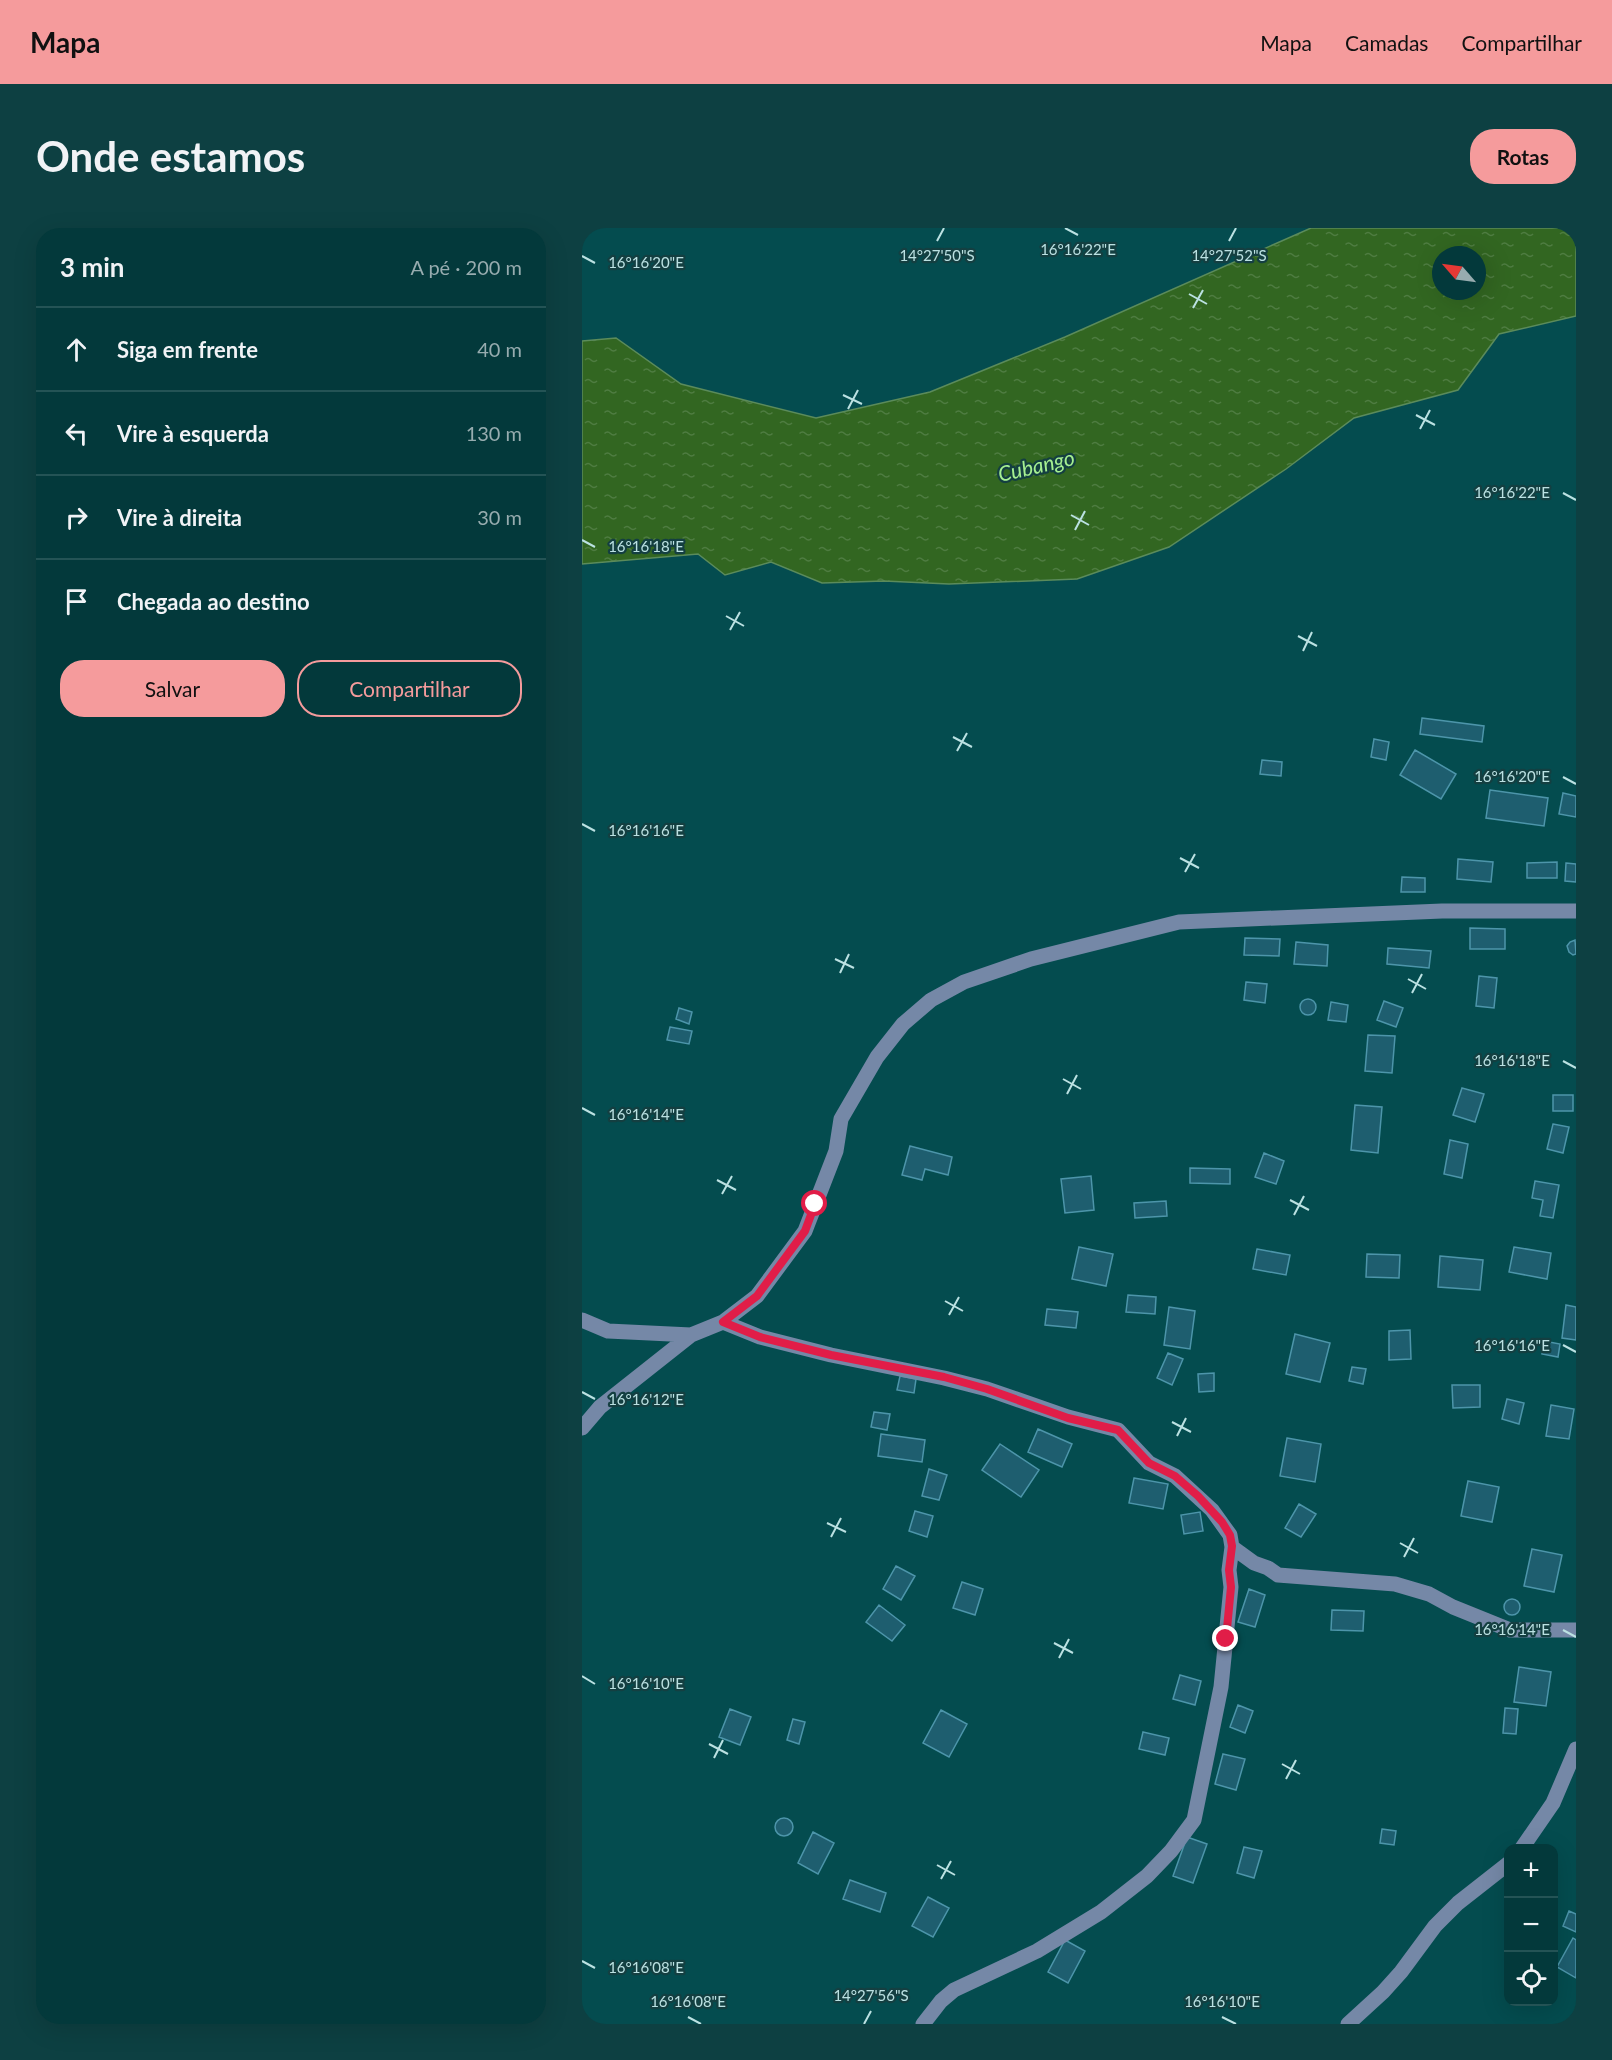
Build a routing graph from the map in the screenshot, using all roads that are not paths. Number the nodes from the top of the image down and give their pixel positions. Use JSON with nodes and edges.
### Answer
{"nodes":[{"id":1,"x":1576,"y":911,"type":"edge"},
{"id":2,"x":582,"y":1320,"type":"edge"},
{"id":3,"x":723,"y":1322,"type":"junction"},
{"id":4,"x":692,"y":1335,"type":"junction"},
{"id":5,"x":582,"y":1428,"type":"edge"},
{"id":6,"x":1232,"y":1546,"type":"junction"},
{"id":7,"x":1576,"y":1630,"type":"edge"},
{"id":8,"x":1576,"y":1749,"type":"edge"},
{"id":9,"x":1525,"y":1844,"type":"edge"},
{"id":10,"x":1504,"y":1867,"type":"edge"},
{"id":11,"x":922,"y":2024,"type":"edge"},
{"id":12,"x":1348,"y":2024,"type":"edge"}],
"edges":[{"from":1,"to":3,"type":"lane"},
{"from":2,"to":4,"type":"lane"},
{"from":3,"to":4,"type":"lane"},
{"from":3,"to":6,"type":"lane"},
{"from":4,"to":5,"type":"lane"},
{"from":6,"to":7,"type":"lane"},
{"from":6,"to":11,"type":"lane"},
{"from":8,"to":9,"type":"lane"},
{"from":10,"to":12,"type":"lane"}]}
